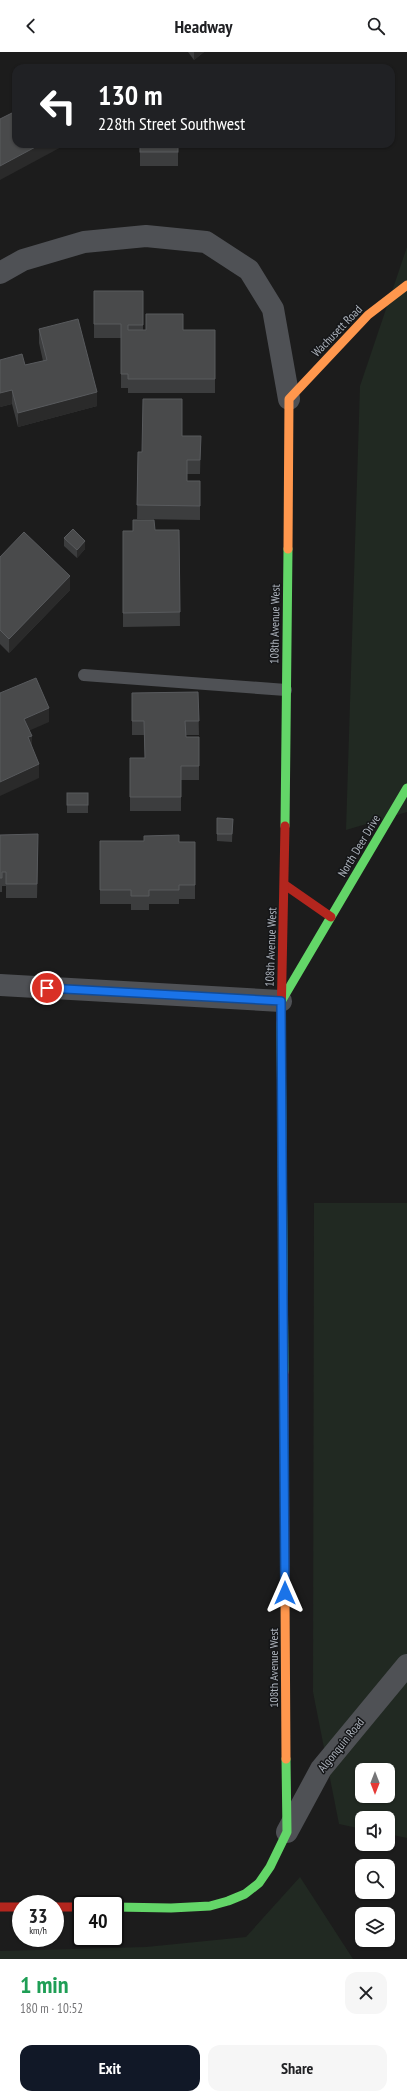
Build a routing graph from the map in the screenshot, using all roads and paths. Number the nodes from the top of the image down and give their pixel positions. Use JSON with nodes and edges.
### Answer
{"nodes":[{"id":1,"x":0,"y":273,"type":"edge"},
{"id":2,"x":407,"y":285,"type":"edge"},
{"id":3,"x":290,"y":399,"type":"junction"},
{"id":4,"x":84,"y":675,"type":"dead end"},
{"id":5,"x":286,"y":690,"type":"junction"},
{"id":6,"x":407,"y":788,"type":"edge"},
{"id":7,"x":285,"y":885,"type":"junction"},
{"id":8,"x":331,"y":917,"type":"junction"},
{"id":9,"x":0,"y":985,"type":"edge"},
{"id":10,"x":281,"y":1001,"type":"junction"},
{"id":11,"x":407,"y":1664,"type":"edge"},
{"id":12,"x":287,"y":1832,"type":"junction"},
{"id":13,"x":0,"y":1907,"type":"edge"},
{"id":14,"x":12,"y":1907,"type":"edge"},
{"id":15,"x":124,"y":1907,"type":"edge"}],
"edges":[{"from":1,"to":3,"type":"street"},
{"from":2,"to":3,"type":"street","name":"Wachusett Road"},
{"from":3,"to":5,"type":"street","name":"108th Avenue West"},
{"from":4,"to":5,"type":"lane"},
{"from":5,"to":7,"type":"street","name":"108th Avenue West"},
{"from":6,"to":8,"type":"street","name":"North Deer Drive"},
{"from":7,"to":8,"type":"street"},
{"from":7,"to":10,"type":"street","name":"108th Avenue West"},
{"from":8,"to":10,"type":"street","name":"North Deer Drive"},
{"from":9,"to":10,"type":"street"},
{"from":10,"to":12,"type":"street","name":"108th Avenue West"},
{"from":11,"to":12,"type":"street","name":"Algonquin Road"},
{"from":12,"to":15,"type":"street"},
{"from":13,"to":14,"type":"street"}]}
